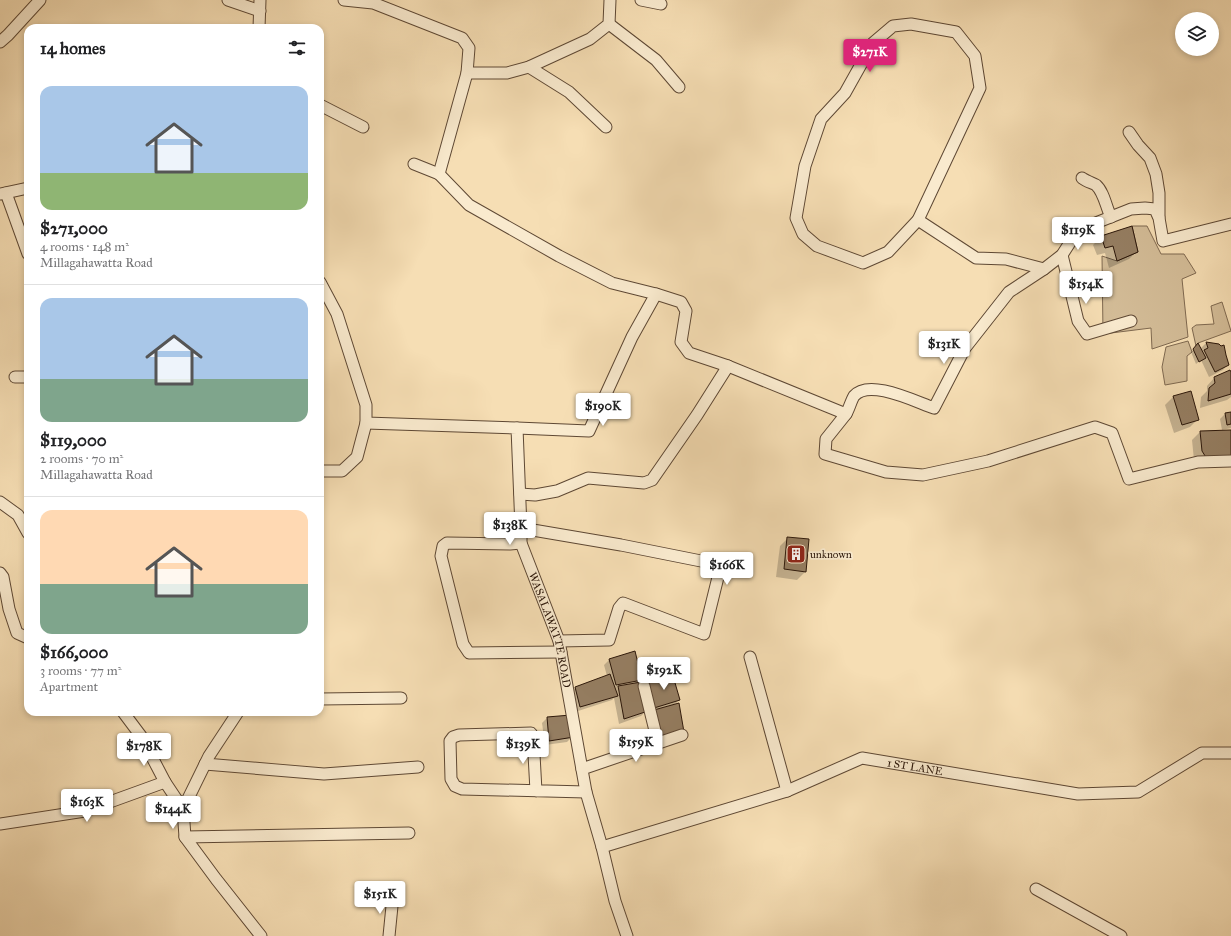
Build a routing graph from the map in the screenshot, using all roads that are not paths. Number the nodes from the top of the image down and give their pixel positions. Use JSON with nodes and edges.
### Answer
{"nodes":[{"id":1,"x":40,"y":0,"type":"edge"},
{"id":2,"x":228,"y":0,"type":"edge"},
{"id":3,"x":344,"y":0,"type":"edge"},
{"id":4,"x":610,"y":0,"type":"edge"},
{"id":5,"x":641,"y":0,"type":"edge"},
{"id":6,"x":661,"y":4,"type":"dead end"},
{"id":7,"x":260,"y":5,"type":"edge"},
{"id":8,"x":260,"y":24,"type":"edge"},
{"id":9,"x":609,"y":24,"type":"junction"},
{"id":10,"x":0,"y":42,"type":"edge"},
{"id":11,"x":529,"y":67,"type":"junction"},
{"id":12,"x":467,"y":73,"type":"junction"},
{"id":13,"x":679,"y":86,"type":"dead end"},
{"id":14,"x":324,"y":107,"type":"edge"},
{"id":15,"x":363,"y":127,"type":"dead end"},
{"id":16,"x":606,"y":127,"type":"dead end"},
{"id":17,"x":1129,"y":132,"type":"dead end"},
{"id":18,"x":414,"y":164,"type":"dead end"},
{"id":19,"x":439,"y":174,"type":"junction"},
{"id":20,"x":1082,"y":178,"type":"dead end"},
{"id":21,"x":24,"y":189,"type":"edge"},
{"id":22,"x":3,"y":194,"type":"edge"},
{"id":23,"x":1110,"y":217,"type":"junction"},
{"id":24,"x":1159,"y":218,"type":"junction"},
{"id":25,"x":918,"y":220,"type":"junction"},
{"id":26,"x":1231,"y":224,"type":"edge"},
{"id":27,"x":24,"y":244,"type":"edge"},
{"id":28,"x":1062,"y":255,"type":"junction"},
{"id":29,"x":1044,"y":269,"type":"junction"},
{"id":30,"x":324,"y":290,"type":"edge"},
{"id":31,"x":656,"y":294,"type":"junction"},
{"id":32,"x":1131,"y":321,"type":"dead end"},
{"id":33,"x":728,"y":366,"type":"junction"},
{"id":34,"x":15,"y":377,"type":"dead end"},
{"id":35,"x":24,"y":377,"type":"edge"},
{"id":36,"x":846,"y":414,"type":"junction"},
{"id":37,"x":366,"y":423,"type":"junction"},
{"id":38,"x":517,"y":428,"type":"junction"},
{"id":39,"x":1231,"y":461,"type":"edge"},
{"id":40,"x":324,"y":471,"type":"edge"},
{"id":41,"x":520,"y":494,"type":"junction"},
{"id":42,"x":0,"y":502,"type":"edge"},
{"id":43,"x":24,"y":526,"type":"edge"},
{"id":44,"x":521,"y":528,"type":"junction"},
{"id":45,"x":521,"y":542,"type":"junction"},
{"id":46,"x":0,"y":573,"type":"edge"},
{"id":47,"x":24,"y":636,"type":"edge"},
{"id":48,"x":560,"y":647,"type":"junction"},
{"id":49,"x":750,"y":657,"type":"dead end"},
{"id":50,"x":644,"y":686,"type":"dead end"},
{"id":51,"x":401,"y":698,"type":"dead end"},
{"id":52,"x":324,"y":699,"type":"edge"},
{"id":53,"x":126,"y":716,"type":"edge"},
{"id":54,"x":235,"y":716,"type":"edge"},
{"id":55,"x":682,"y":735,"type":"dead end"},
{"id":56,"x":658,"y":743,"type":"junction"},
{"id":57,"x":1231,"y":753,"type":"edge"},
{"id":58,"x":205,"y":764,"type":"junction"},
{"id":59,"x":418,"y":766,"type":"dead end"},
{"id":60,"x":582,"y":769,"type":"junction"},
{"id":61,"x":164,"y":782,"type":"junction"},
{"id":62,"x":536,"y":791,"type":"junction"},
{"id":63,"x":787,"y":791,"type":"junction"},
{"id":64,"x":586,"y":792,"type":"junction"},
{"id":65,"x":183,"y":809,"type":"junction"},
{"id":66,"x":0,"y":824,"type":"edge"},
{"id":67,"x":409,"y":833,"type":"dead end"},
{"id":68,"x":185,"y":837,"type":"junction"},
{"id":69,"x":602,"y":847,"type":"junction"},
{"id":70,"x":1036,"y":888,"type":"dead end"},
{"id":71,"x":393,"y":896,"type":"dead end"},
{"id":72,"x":261,"y":936,"type":"edge"},
{"id":73,"x":389,"y":936,"type":"edge"},
{"id":74,"x":627,"y":936,"type":"edge"},
{"id":75,"x":1121,"y":936,"type":"edge"}],
"edges":[{"from":1,"to":10,"type":"street"},
{"from":2,"to":7,"type":"street"},
{"from":3,"to":12,"type":"street"},
{"from":4,"to":9,"type":"street"},
{"from":5,"to":6,"type":"street"},
{"from":7,"to":8,"type":"street"},
{"from":9,"to":11,"type":"street"},
{"from":9,"to":13,"type":"street"},
{"from":11,"to":12,"type":"street"},
{"from":11,"to":16,"type":"street"},
{"from":12,"to":19,"type":"street"},
{"from":14,"to":15,"type":"street"},
{"from":17,"to":24,"type":"street"},
{"from":18,"to":19,"type":"street"},
{"from":19,"to":31,"type":"street"},
{"from":20,"to":23,"type":"street"},
{"from":21,"to":22,"type":"street"},
{"from":22,"to":27,"type":"street"},
{"from":23,"to":24,"type":"street"},
{"from":23,"to":28,"type":"street"},
{"from":24,"to":26,"type":"street"},
{"from":25,"to":25,"type":"street"},
{"from":25,"to":29,"type":"street"},
{"from":28,"to":29,"type":"street"},
{"from":28,"to":32,"type":"street"},
{"from":29,"to":36,"type":"street"},
{"from":30,"to":37,"type":"street"},
{"from":31,"to":33,"type":"street"},
{"from":31,"to":38,"type":"street"},
{"from":33,"to":36,"type":"street"},
{"from":33,"to":41,"type":"street"},
{"from":34,"to":35,"type":"street"},
{"from":36,"to":39,"type":"street"},
{"from":37,"to":38,"type":"street"},
{"from":37,"to":40,"type":"street"},
{"from":38,"to":41,"type":"street","name":"WASALAWATTE ROAD"},
{"from":41,"to":44,"type":"street","name":"WASALAWATTE ROAD"},
{"from":42,"to":43,"type":"street"},
{"from":44,"to":45,"type":"street","name":"WASALAWATTE ROAD"},
{"from":44,"to":48,"type":"street"},
{"from":45,"to":48,"type":"street","name":"WASALAWATTE ROAD"},
{"from":45,"to":48,"type":"street"},
{"from":46,"to":47,"type":"street"},
{"from":48,"to":60,"type":"street","name":"WASALAWATTE ROAD"},
{"from":49,"to":63,"type":"street"},
{"from":50,"to":56,"type":"street"},
{"from":51,"to":52,"type":"street"},
{"from":53,"to":61,"type":"street"},
{"from":54,"to":58,"type":"street"},
{"from":55,"to":56,"type":"street"},
{"from":56,"to":60,"type":"street"},
{"from":57,"to":63,"type":"street","name":"1 ST LANE"},
{"from":58,"to":59,"type":"street"},
{"from":58,"to":65,"type":"street"},
{"from":60,"to":64,"type":"street","name":"WASALAWATTE ROAD"},
{"from":61,"to":65,"type":"street"},
{"from":61,"to":66,"type":"street"},
{"from":62,"to":62,"type":"street"},
{"from":62,"to":64,"type":"street"},
{"from":63,"to":69,"type":"street","name":"1 ST LANE"},
{"from":64,"to":69,"type":"street","name":"WASALAWATTE ROAD"},
{"from":65,"to":68,"type":"street"},
{"from":67,"to":68,"type":"street"},
{"from":68,"to":72,"type":"street"},
{"from":69,"to":74,"type":"street","name":"WASALAWATTE ROAD"},
{"from":70,"to":75,"type":"street"},
{"from":71,"to":73,"type":"street"}]}
